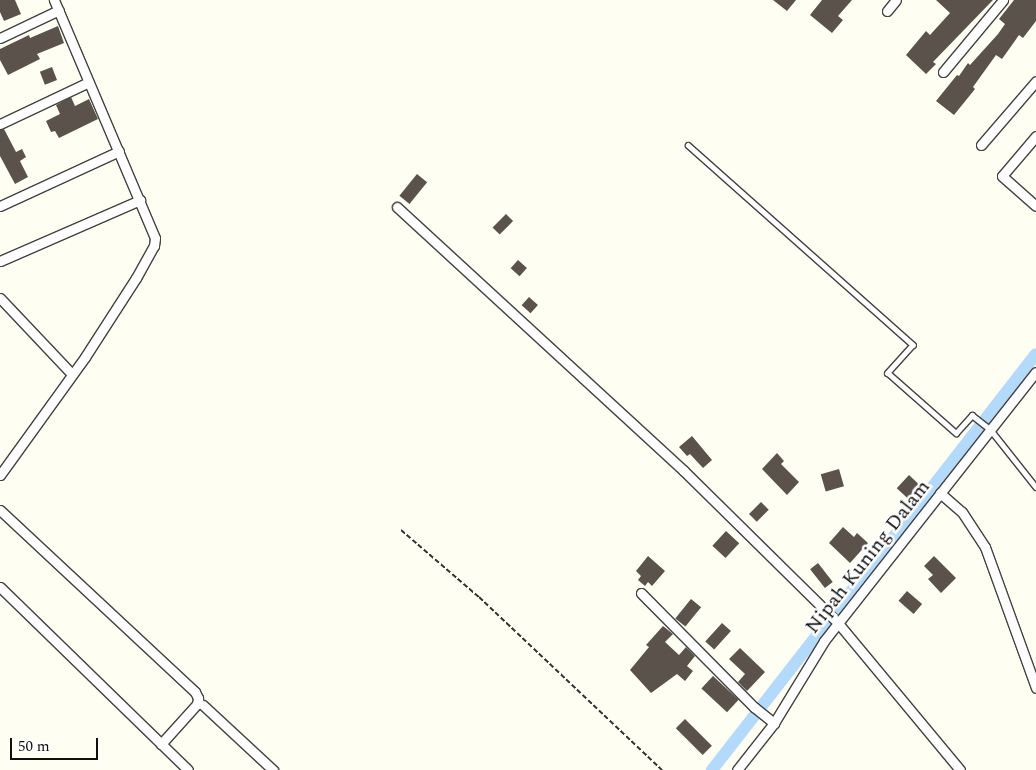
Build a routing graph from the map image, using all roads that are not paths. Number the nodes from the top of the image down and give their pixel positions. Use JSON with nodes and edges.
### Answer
{"nodes":[{"id":1,"x":54,"y":0,"type":"edge"},
{"id":2,"x":896,"y":0,"type":"edge"},
{"id":3,"x":1003,"y":0,"type":"edge"},
{"id":4,"x":59,"y":10,"type":"junction"},
{"id":5,"x":887,"y":11,"type":"dead end"},
{"id":6,"x":0,"y":38,"type":"edge"},
{"id":7,"x":942,"y":72,"type":"dead end"},
{"id":8,"x":1036,"y":81,"type":"edge"},
{"id":9,"x":89,"y":82,"type":"junction"},
{"id":10,"x":0,"y":124,"type":"edge"},
{"id":11,"x":1036,"y":136,"type":"edge"},
{"id":12,"x":688,"y":145,"type":"dead end"},
{"id":13,"x":981,"y":145,"type":"dead end"},
{"id":14,"x":119,"y":151,"type":"junction"},
{"id":15,"x":140,"y":200,"type":"junction"},
{"id":16,"x":0,"y":206,"type":"edge"},
{"id":17,"x":1036,"y":206,"type":"edge"},
{"id":18,"x":397,"y":207,"type":"dead end"},
{"id":19,"x":0,"y":261,"type":"edge"},
{"id":20,"x":0,"y":298,"type":"edge"},
{"id":21,"x":1036,"y":372,"type":"edge"},
{"id":22,"x":71,"y":373,"type":"junction"},
{"id":23,"x":989,"y":428,"type":"junction"},
{"id":24,"x":0,"y":475,"type":"edge"},
{"id":25,"x":1036,"y":487,"type":"edge"},
{"id":26,"x":940,"y":494,"type":"junction"},
{"id":27,"x":0,"y":510,"type":"edge"},
{"id":28,"x":0,"y":587,"type":"edge"},
{"id":29,"x":640,"y":593,"type":"dead end"},
{"id":30,"x":837,"y":622,"type":"junction"},
{"id":31,"x":1036,"y":688,"type":"edge"},
{"id":32,"x":203,"y":705,"type":"dead end"},
{"id":33,"x":774,"y":723,"type":"junction"},
{"id":34,"x":160,"y":744,"type":"junction"},
{"id":35,"x":188,"y":770,"type":"edge"},
{"id":36,"x":273,"y":770,"type":"edge"},
{"id":37,"x":737,"y":770,"type":"edge"},
{"id":38,"x":960,"y":770,"type":"edge"}],
"edges":[{"from":1,"to":4,"type":"street"},
{"from":2,"to":5,"type":"street"},
{"from":3,"to":7,"type":"street"},
{"from":4,"to":6,"type":"street"},
{"from":4,"to":9,"type":"street"},
{"from":8,"to":13,"type":"street"},
{"from":9,"to":10,"type":"street"},
{"from":9,"to":14,"type":"street"},
{"from":11,"to":17,"type":"street"},
{"from":12,"to":23,"type":"lane"},
{"from":14,"to":15,"type":"street"},
{"from":14,"to":16,"type":"street"},
{"from":15,"to":19,"type":"street"},
{"from":15,"to":22,"type":"street"},
{"from":18,"to":30,"type":"street"},
{"from":20,"to":22,"type":"street"},
{"from":21,"to":23,"type":"street","name":"Nipah Kuning Dalam"},
{"from":22,"to":24,"type":"street"},
{"from":23,"to":25,"type":"lane"},
{"from":23,"to":26,"type":"street","name":"Nipah Kuning Dalam"},
{"from":26,"to":30,"type":"street","name":"Nipah Kuning Dalam"},
{"from":26,"to":31,"type":"street"},
{"from":27,"to":34,"type":"street"},
{"from":28,"to":34,"type":"street"},
{"from":29,"to":33,"type":"street"},
{"from":30,"to":33,"type":"street","name":"Nipah Kuning Dalam"},
{"from":30,"to":38,"type":"street"},
{"from":32,"to":36,"type":"street"},
{"from":33,"to":37,"type":"street","name":"Nipah Kuning Dalam"},
{"from":34,"to":35,"type":"street"}]}
